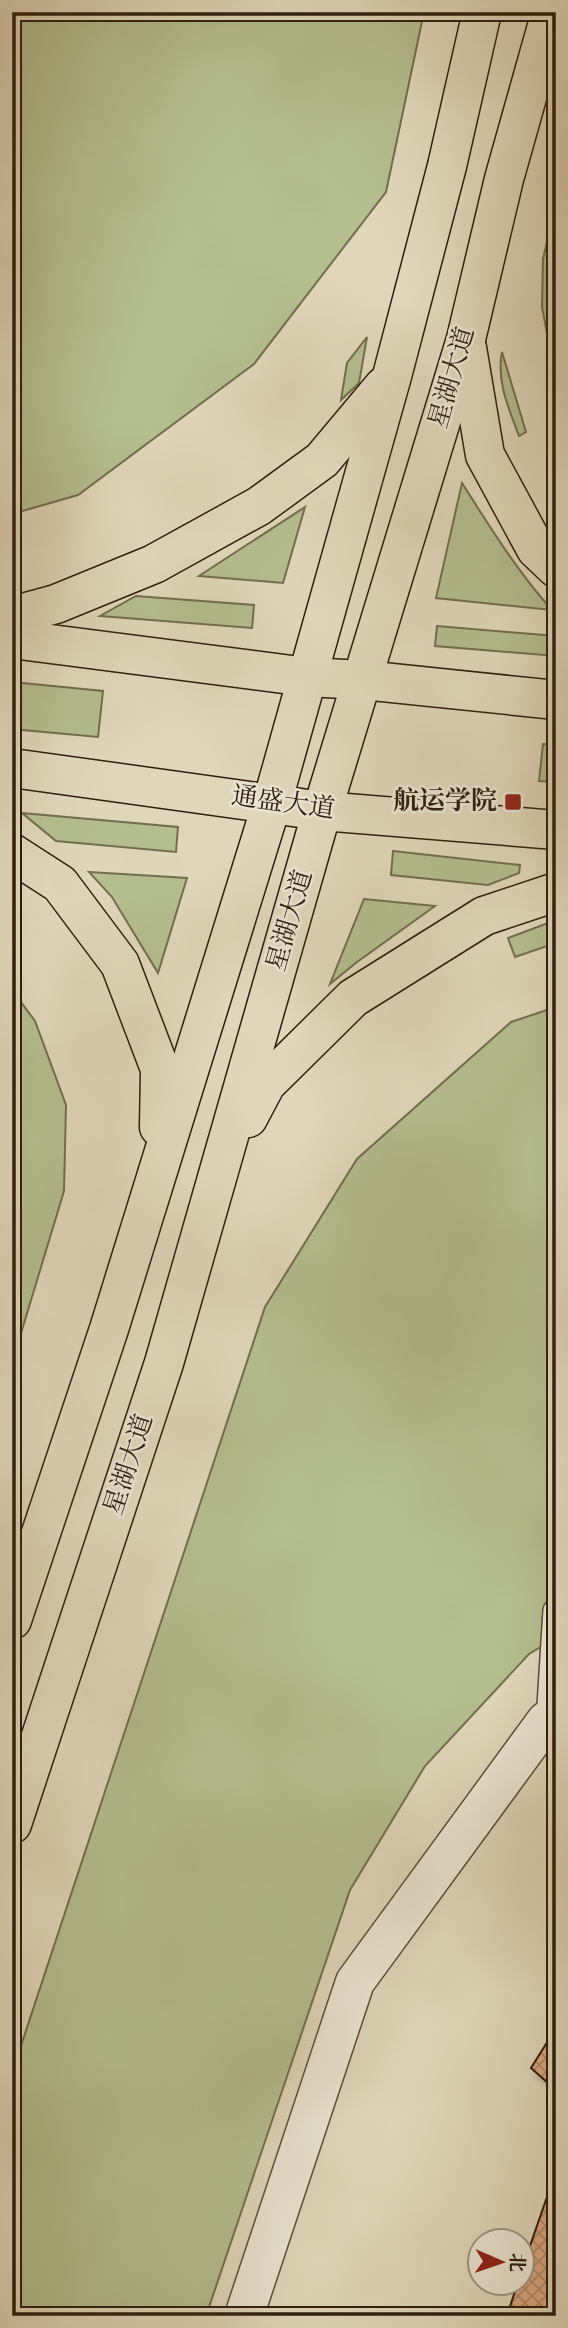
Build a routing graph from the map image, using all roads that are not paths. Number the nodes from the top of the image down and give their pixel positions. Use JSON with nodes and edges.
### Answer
{"nodes":[{"id":1,"x":482,"y":12,"type":"edge"},
{"id":2,"x":551,"y":12,"type":"edge"},
{"id":3,"x":466,"y":339,"type":"junction"},
{"id":4,"x":392,"y":376,"type":"junction"},
{"id":5,"x":556,"y":568,"type":"edge"},
{"id":6,"x":12,"y":616,"type":"edge"},
{"id":7,"x":12,"y":639,"type":"edge"},
{"id":8,"x":307,"y":677,"type":"junction"},
{"id":9,"x":363,"y":680,"type":"junction"},
{"id":10,"x":556,"y":700,"type":"edge"},
{"id":11,"x":12,"y":768,"type":"edge"},
{"id":12,"x":272,"y":803,"type":"junction"},
{"id":13,"x":322,"y":811,"type":"junction"},
{"id":14,"x":556,"y":830,"type":"edge"},
{"id":15,"x":12,"y":853,"type":"edge"},
{"id":16,"x":556,"y":892,"type":"edge"},
{"id":17,"x":158,"y":1172,"type":"junction"},
{"id":18,"x":216,"y":1182,"type":"junction"},
{"id":19,"x":556,"y":1607,"type":"edge"},
{"id":20,"x":12,"y":1620,"type":"edge"},
{"id":21,"x":551,"y":1718,"type":"edge"},
{"id":22,"x":12,"y":1824,"type":"edge"},
{"id":23,"x":244,"y":2316,"type":"edge"}],
"edges":[{"from":1,"to":4,"type":"main road","name":"星湖大道"},
{"from":2,"to":3,"type":"main road","name":"星湖大道"},
{"from":3,"to":5,"type":"main road"},
{"from":3,"to":9,"type":"main road","name":"星湖大道"},
{"from":4,"to":6,"type":"main road"},
{"from":4,"to":8,"type":"main road","name":"星湖大道"},
{"from":7,"to":8,"type":"main road"},
{"from":8,"to":9,"type":"main road"},
{"from":8,"to":12,"type":"main road","name":"星湖大道"},
{"from":9,"to":10,"type":"main road"},
{"from":9,"to":13,"type":"main road","name":"星湖大道"},
{"from":11,"to":12,"type":"main road","name":"通盛大道"},
{"from":12,"to":13,"type":"main road","name":"通盛大道"},
{"from":12,"to":17,"type":"main road","name":"星湖大道"},
{"from":13,"to":14,"type":"main road","name":"通盛大道"},
{"from":13,"to":18,"type":"main road","name":"星湖大道"},
{"from":15,"to":17,"type":"main road"},
{"from":16,"to":18,"type":"main road"},
{"from":17,"to":20,"type":"main road","name":"星湖大道"},
{"from":18,"to":22,"type":"main road","name":"星湖大道"},
{"from":19,"to":21,"type":"lane"},
{"from":21,"to":23,"type":"street"}]}
